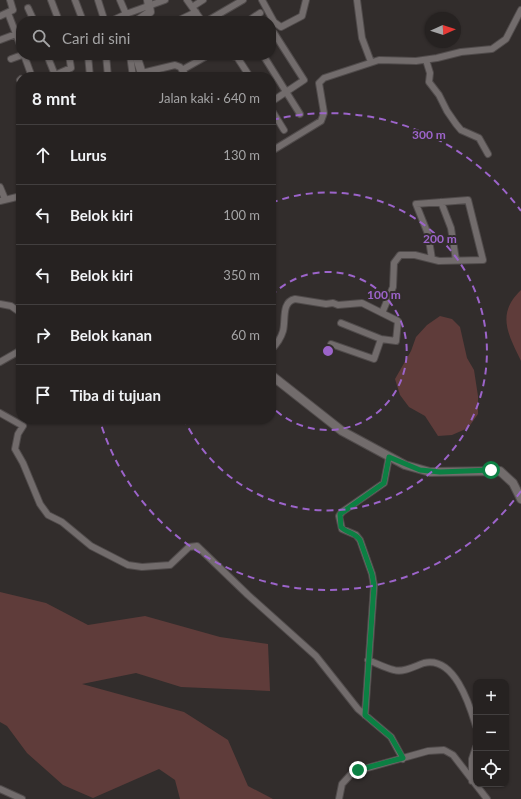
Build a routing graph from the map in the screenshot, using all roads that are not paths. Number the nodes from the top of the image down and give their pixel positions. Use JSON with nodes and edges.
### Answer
{"nodes":[{"id":1,"x":10,"y":0,"type":"edge"},
{"id":2,"x":50,"y":0,"type":"edge"},
{"id":3,"x":75,"y":0,"type":"edge"},
{"id":4,"x":98,"y":0,"type":"edge"},
{"id":5,"x":120,"y":0,"type":"edge"},
{"id":6,"x":166,"y":0,"type":"edge"},
{"id":7,"x":187,"y":0,"type":"edge"},
{"id":8,"x":202,"y":0,"type":"edge"},
{"id":9,"x":243,"y":0,"type":"edge"},
{"id":10,"x":262,"y":0,"type":"edge"},
{"id":11,"x":306,"y":0,"type":"edge"},
{"id":12,"x":357,"y":0,"type":"edge"},
{"id":13,"x":149,"y":3,"type":"edge"},
{"id":14,"x":28,"y":8,"type":"dead end"},
{"id":15,"x":194,"y":10,"type":"junction"},
{"id":16,"x":521,"y":10,"type":"edge"},
{"id":17,"x":8,"y":13,"type":"junction"},
{"id":18,"x":260,"y":13,"type":"dead end"},
{"id":19,"x":126,"y":14,"type":"junction"},
{"id":20,"x":0,"y":16,"type":"edge"},
{"id":21,"x":32,"y":16,"type":"edge"},
{"id":22,"x":57,"y":16,"type":"edge"},
{"id":23,"x":81,"y":16,"type":"edge"},
{"id":24,"x":104,"y":16,"type":"edge"},
{"id":25,"x":122,"y":16,"type":"edge"},
{"id":26,"x":146,"y":16,"type":"edge"},
{"id":27,"x":185,"y":16,"type":"edge"},
{"id":28,"x":198,"y":16,"type":"edge"},
{"id":29,"x":216,"y":16,"type":"edge"},
{"id":30,"x":256,"y":16,"type":"edge"},
{"id":31,"x":271,"y":16,"type":"edge"},
{"id":32,"x":276,"y":23,"type":"edge"},
{"id":33,"x":16,"y":34,"type":"joint"},
{"id":34,"x":276,"y":36,"type":"edge"},
{"id":35,"x":0,"y":40,"type":"edge"},
{"id":36,"x":16,"y":58,"type":"edge"},
{"id":37,"x":12,"y":59,"type":"dead end"},
{"id":38,"x":24,"y":60,"type":"edge"},
{"id":39,"x":48,"y":60,"type":"edge"},
{"id":40,"x":71,"y":60,"type":"edge"},
{"id":41,"x":88,"y":60,"type":"edge"},
{"id":42,"x":106,"y":60,"type":"edge"},
{"id":43,"x":130,"y":60,"type":"edge"},
{"id":44,"x":138,"y":60,"type":"edge"},
{"id":45,"x":200,"y":60,"type":"edge"},
{"id":46,"x":240,"y":60,"type":"edge"},
{"id":47,"x":266,"y":60,"type":"edge"},
{"id":48,"x":426,"y":60,"type":"junction"},
{"id":49,"x":371,"y":62,"type":"junction"},
{"id":50,"x":182,"y":70,"type":"joint"},
{"id":51,"x":25,"y":72,"type":"edge"},
{"id":52,"x":51,"y":72,"type":"edge"},
{"id":53,"x":62,"y":72,"type":"edge"},
{"id":54,"x":90,"y":72,"type":"edge"},
{"id":55,"x":108,"y":72,"type":"edge"},
{"id":56,"x":132,"y":72,"type":"edge"},
{"id":57,"x":141,"y":72,"type":"edge"},
{"id":58,"x":151,"y":72,"type":"edge"},
{"id":59,"x":247,"y":72,"type":"edge"},
{"id":60,"x":274,"y":72,"type":"edge"},
{"id":61,"x":276,"y":76,"type":"edge"},
{"id":62,"x":286,"y":92,"type":"junction"},
{"id":63,"x":276,"y":99,"type":"edge"},
{"id":64,"x":300,"y":114,"type":"dead end"},
{"id":65,"x":276,"y":117,"type":"edge"},
{"id":66,"x":284,"y":130,"type":"dead end"},
{"id":67,"x":276,"y":148,"type":"edge"},
{"id":68,"x":488,"y":154,"type":"dead end"},
{"id":69,"x":0,"y":188,"type":"edge"},
{"id":70,"x":16,"y":197,"type":"edge"},
{"id":71,"x":2,"y":200,"type":"edge"},
{"id":72,"x":441,"y":202,"type":"junction"},
{"id":73,"x":432,"y":259,"type":"junction"},
{"id":74,"x":456,"y":260,"type":"junction"},
{"id":75,"x":0,"y":304,"type":"edge"},
{"id":76,"x":16,"y":310,"type":"edge"},
{"id":77,"x":382,"y":313,"type":"junction"},
{"id":78,"x":341,"y":323,"type":"dead end"},
{"id":79,"x":382,"y":339,"type":"junction"},
{"id":80,"x":276,"y":342,"type":"edge"},
{"id":81,"x":331,"y":344,"type":"dead end"},
{"id":82,"x":16,"y":353,"type":"edge"},
{"id":83,"x":0,"y":362,"type":"edge"},
{"id":84,"x":276,"y":379,"type":"edge"},
{"id":85,"x":0,"y":413,"type":"edge"},
{"id":86,"x":16,"y":422,"type":"edge"},
{"id":87,"x":19,"y":424,"type":"edge"},
{"id":88,"x":389,"y":457,"type":"junction"},
{"id":89,"x":521,"y":499,"type":"edge"},
{"id":90,"x":368,"y":660,"type":"junction"},
{"id":91,"x":365,"y":715,"type":"junction"},
{"id":92,"x":473,"y":718,"type":"edge"},
{"id":93,"x":475,"y":751,"type":"edge"},
{"id":94,"x":403,"y":758,"type":"junction"},
{"id":95,"x":472,"y":780,"type":"junction"},
{"id":96,"x":0,"y":789,"type":"edge"},
{"id":97,"x":22,"y":799,"type":"edge"},
{"id":98,"x":339,"y":799,"type":"edge"},
{"id":99,"x":487,"y":799,"type":"edge"}],
"edges":[{"from":1,"to":17,"type":"street"},
{"from":2,"to":22,"type":"street"},
{"from":3,"to":23,"type":"street"},
{"from":4,"to":24,"type":"street"},
{"from":5,"to":19,"type":"street"},
{"from":6,"to":13,"type":"street"},
{"from":7,"to":15,"type":"street"},
{"from":8,"to":15,"type":"street"},
{"from":9,"to":29,"type":"street"},
{"from":10,"to":31,"type":"street"},
{"from":11,"to":32,"type":"street"},
{"from":12,"to":49,"type":"street"},
{"from":13,"to":19,"type":"street"},
{"from":13,"to":26,"type":"street"},
{"from":14,"to":21,"type":"street"},
{"from":15,"to":27,"type":"street"},
{"from":15,"to":28,"type":"street"},
{"from":16,"to":48,"type":"street"},
{"from":17,"to":20,"type":"street"},
{"from":17,"to":33,"type":"street"},
{"from":18,"to":30,"type":"street"},
{"from":19,"to":25,"type":"street"},
{"from":33,"to":35,"type":"street"},
{"from":34,"to":62,"type":"street"},
{"from":36,"to":37,"type":"street"},
{"from":38,"to":51,"type":"street"},
{"from":39,"to":52,"type":"street"},
{"from":40,"to":53,"type":"street"},
{"from":41,"to":54,"type":"street"},
{"from":42,"to":55,"type":"street"},
{"from":43,"to":56,"type":"street"},
{"from":44,"to":57,"type":"street"},
{"from":45,"to":50,"type":"street"},
{"from":46,"to":59,"type":"street"},
{"from":47,"to":60,"type":"street"},
{"from":48,"to":49,"type":"street"},
{"from":48,"to":68,"type":"street"},
{"from":49,"to":67,"type":"street"},
{"from":50,"to":58,"type":"street"},
{"from":61,"to":62,"type":"street"},
{"from":62,"to":63,"type":"street"},
{"from":62,"to":64,"type":"street"},
{"from":65,"to":66,"type":"street"},
{"from":69,"to":71,"type":"street"},
{"from":70,"to":71,"type":"street"},
{"from":72,"to":73,"type":"street"},
{"from":72,"to":74,"type":"street"},
{"from":72,"to":74,"type":"street"},
{"from":73,"to":74,"type":"street"},
{"from":73,"to":77,"type":"street"},
{"from":75,"to":76,"type":"street"},
{"from":77,"to":79,"type":"street"},
{"from":77,"to":80,"type":"street"},
{"from":78,"to":79,"type":"street"},
{"from":79,"to":81,"type":"street"},
{"from":82,"to":83,"type":"street"},
{"from":84,"to":88,"type":"street"},
{"from":85,"to":86,"type":"street"},
{"from":87,"to":91,"type":"street"},
{"from":88,"to":89,"type":"street"},
{"from":88,"to":90,"type":"street"},
{"from":90,"to":91,"type":"street"},
{"from":90,"to":92,"type":"street"},
{"from":91,"to":94,"type":"street"},
{"from":93,"to":95,"type":"street"},
{"from":94,"to":95,"type":"street"},
{"from":94,"to":98,"type":"street"},
{"from":95,"to":99,"type":"street"},
{"from":96,"to":97,"type":"street"}]}
